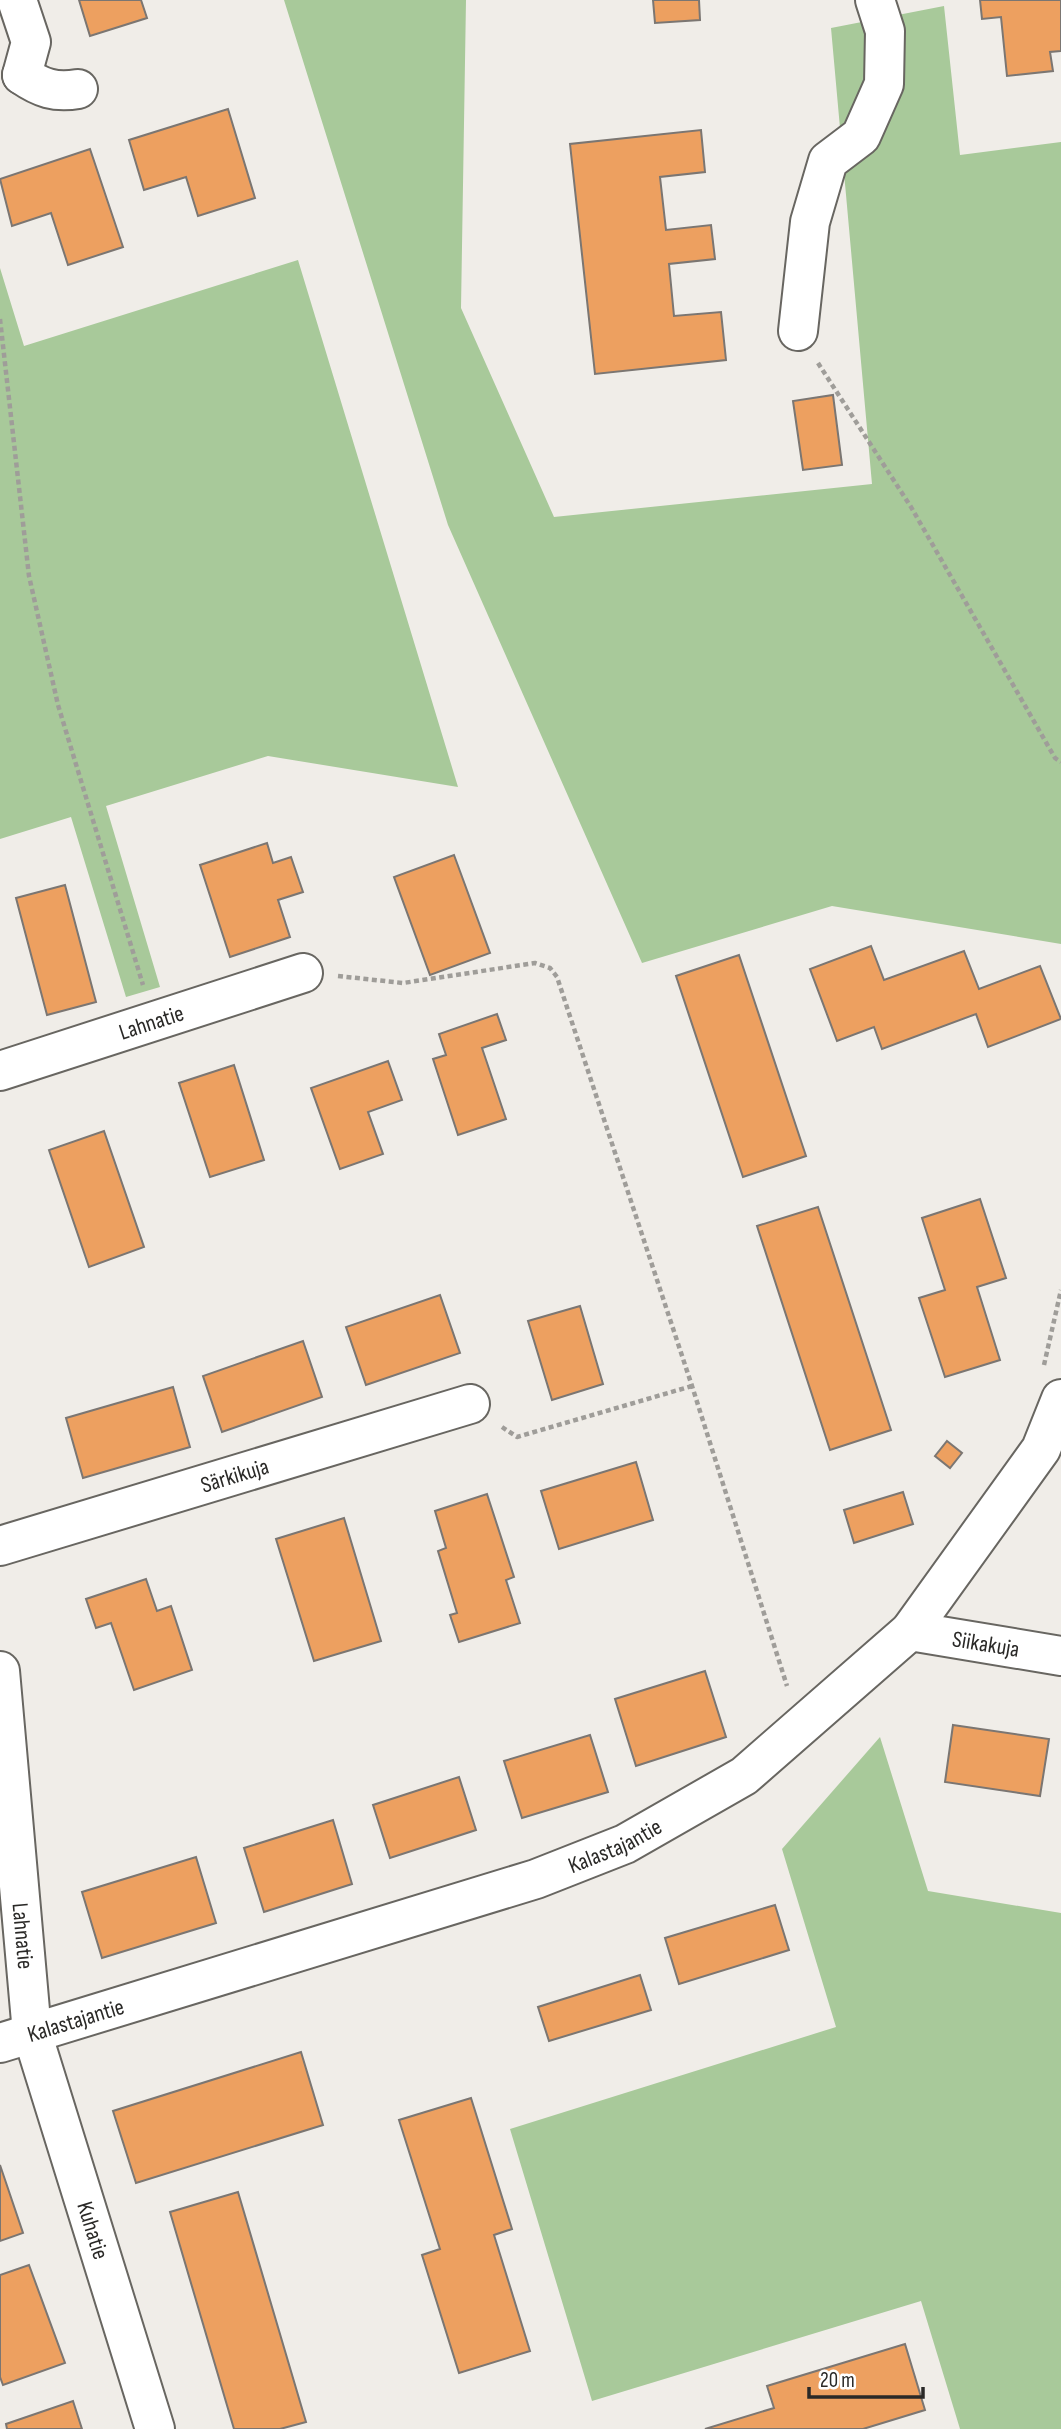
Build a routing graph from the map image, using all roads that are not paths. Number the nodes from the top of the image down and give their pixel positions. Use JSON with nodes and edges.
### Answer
{"nodes":[{"id":1,"x":17,"y":0,"type":"edge"},
{"id":2,"x":875,"y":0,"type":"edge"},
{"id":3,"x":11,"y":80,"type":"edge"},
{"id":4,"x":78,"y":89,"type":"dead end"},
{"id":5,"x":797,"y":331,"type":"road end"},
{"id":6,"x":303,"y":973,"type":"road end"},
{"id":7,"x":0,"y":1071,"type":"edge"},
{"id":8,"x":1051,"y":1385,"type":"edge"},
{"id":9,"x":470,"y":1404,"type":"road end"},
{"id":10,"x":0,"y":1546,"type":"edge"},
{"id":11,"x":910,"y":1631,"type":"junction"},
{"id":12,"x":1061,"y":1656,"type":"edge"},
{"id":13,"x":0,"y":1671,"type":"edge"},
{"id":14,"x":16,"y":2038,"type":"edge"},
{"id":15,"x":155,"y":2429,"type":"edge"}],
"edges":[{"from":1,"to":3,"type":"street"},
{"from":2,"to":5,"type":"street"},
{"from":3,"to":4,"type":"street"},
{"from":6,"to":7,"type":"street","name":"Lahnatie"},
{"from":8,"to":11,"type":"street","name":"Kalastajantie"},
{"from":9,"to":10,"type":"street","name":"Särkikuja"},
{"from":11,"to":12,"type":"street","name":"Siikakuja"},
{"from":11,"to":14,"type":"street","name":"Kalastajantie"},
{"from":13,"to":14,"type":"street","name":"Lahnatie"},
{"from":14,"to":15,"type":"street","name":"Kuhatie"}]}
